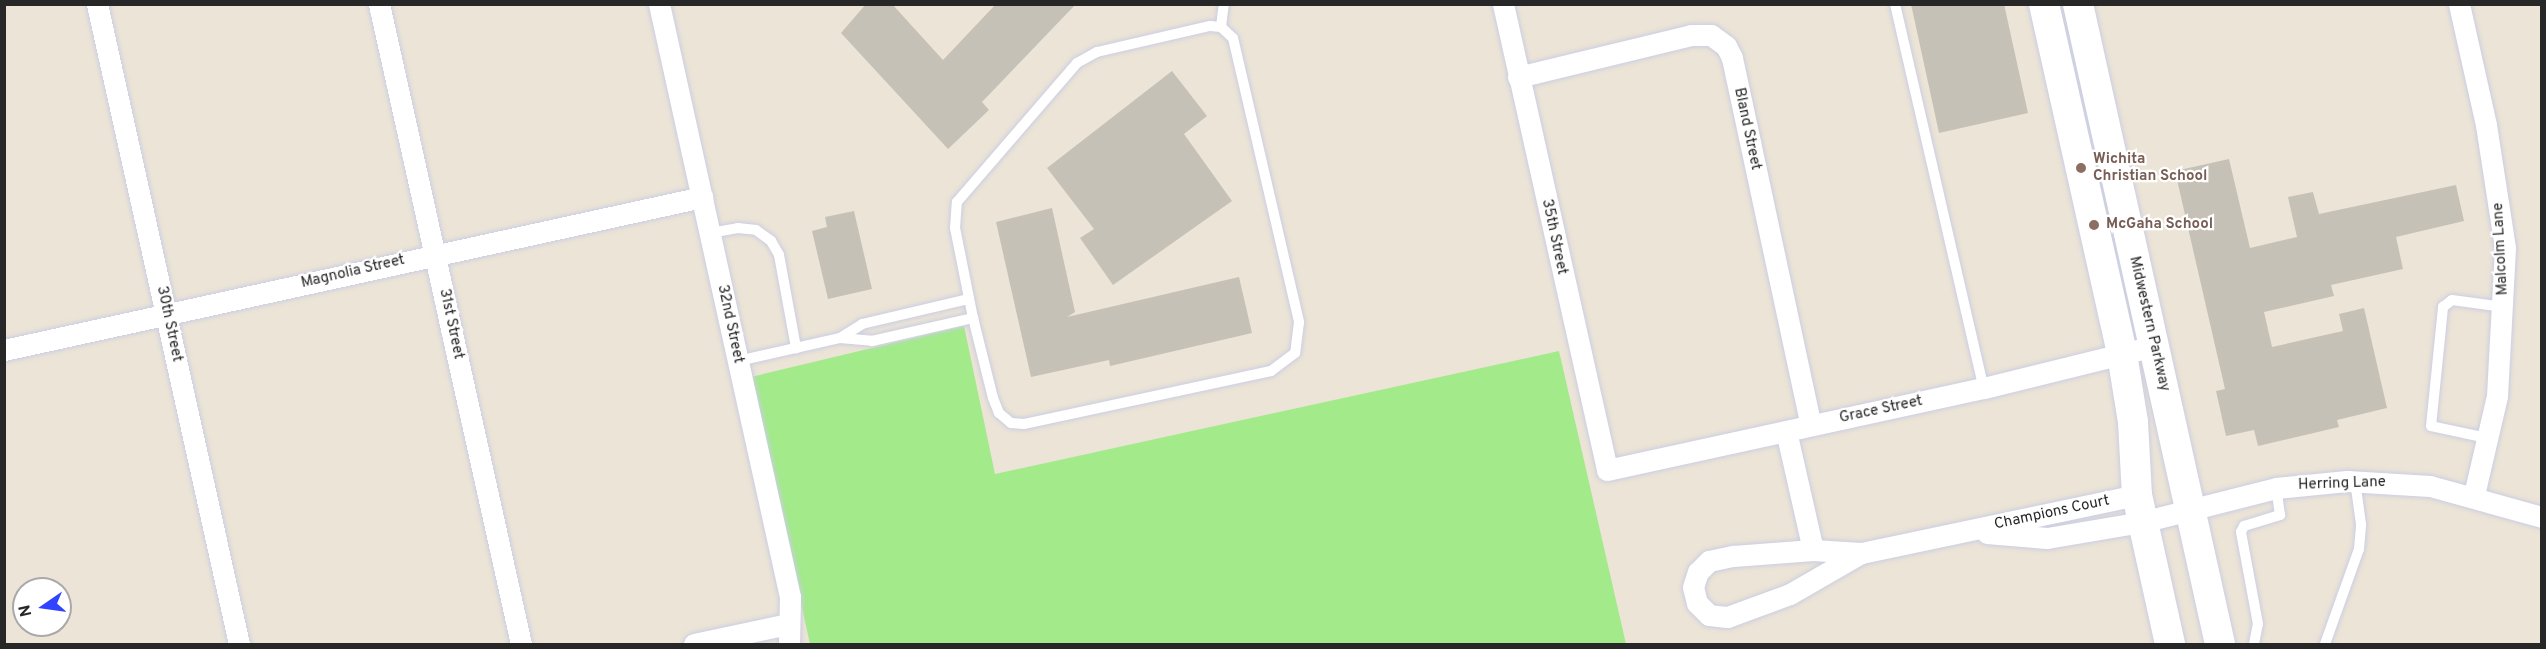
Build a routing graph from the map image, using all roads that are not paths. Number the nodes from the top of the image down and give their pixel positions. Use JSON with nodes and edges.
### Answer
{"nodes":[{"id":1,"x":97,"y":4,"type":"edge"},
{"id":2,"x":379,"y":4,"type":"edge"},
{"id":3,"x":659,"y":4,"type":"edge"},
{"id":4,"x":1224,"y":4,"type":"edge"},
{"id":5,"x":1503,"y":4,"type":"edge"},
{"id":6,"x":1895,"y":4,"type":"edge"},
{"id":7,"x":2044,"y":4,"type":"edge"},
{"id":8,"x":2078,"y":4,"type":"edge"},
{"id":9,"x":2459,"y":4,"type":"edge"},
{"id":10,"x":1221,"y":27,"type":"junction"},
{"id":11,"x":1518,"y":78,"type":"junction"},
{"id":12,"x":702,"y":197,"type":"junction"},
{"id":13,"x":710,"y":233,"type":"junction"},
{"id":14,"x":435,"y":254,"type":"junction"},
{"id":15,"x":969,"y":298,"type":"junction"},
{"id":16,"x":2504,"y":307,"type":"junction"},
{"id":17,"x":927,"y":308,"type":"junction"},
{"id":18,"x":167,"y":314,"type":"junction"},
{"id":19,"x":973,"y":318,"type":"junction"},
{"id":20,"x":931,"y":328,"type":"junction"},
{"id":21,"x":840,"y":338,"type":"junction"},
{"id":22,"x":2154,"y":346,"type":"junction"},
{"id":23,"x":796,"y":348,"type":"junction"},
{"id":24,"x":4,"y":350,"type":"edge"},
{"id":25,"x":2122,"y":354,"type":"junction"},
{"id":26,"x":738,"y":361,"type":"junction"},
{"id":27,"x":1984,"y":388,"type":"junction"},
{"id":28,"x":1811,"y":425,"type":"junction"},
{"id":29,"x":1786,"y":431,"type":"junction"},
{"id":30,"x":2487,"y":438,"type":"junction"},
{"id":31,"x":1607,"y":470,"type":"joint"},
{"id":32,"x":2355,"y":481,"type":"junction"},
{"id":33,"x":2276,"y":488,"type":"junction"},
{"id":34,"x":2474,"y":495,"type":"junction"},
{"id":35,"x":2139,"y":509,"type":"junction"},
{"id":36,"x":2190,"y":510,"type":"junction"},
{"id":37,"x":2541,"y":517,"type":"edge"},
{"id":38,"x":1813,"y":550,"type":"junction"},
{"id":39,"x":1861,"y":553,"type":"junction"},
{"id":40,"x":789,"y":634,"type":"edge"},
{"id":41,"x":239,"y":645,"type":"edge"},
{"id":42,"x":521,"y":645,"type":"edge"},
{"id":43,"x":694,"y":645,"type":"edge"},
{"id":44,"x":2170,"y":645,"type":"edge"},
{"id":45,"x":2220,"y":645,"type":"edge"},
{"id":46,"x":2254,"y":645,"type":"edge"},
{"id":47,"x":2325,"y":645,"type":"edge"}],
"edges":[{"from":1,"to":18,"type":"street","name":"30th Street"},
{"from":2,"to":14,"type":"street","name":"31st Street"},
{"from":3,"to":12,"type":"street","name":"32nd Street"},
{"from":4,"to":10,"type":"lane"},
{"from":5,"to":11,"type":"street","name":"35th Street"},
{"from":6,"to":27,"type":"lane"},
{"from":7,"to":25,"type":"main road"},
{"from":8,"to":22,"type":"main road","name":"Midwestern Parkway"},
{"from":9,"to":16,"type":"street","name":"Malcolm Lane"},
{"from":10,"to":15,"type":"lane"},
{"from":10,"to":19,"type":"lane"},
{"from":11,"to":28,"type":"street","name":"Bland Street"},
{"from":11,"to":31,"type":"street","name":"35th Street"},
{"from":12,"to":13,"type":"street","name":"32nd Street"},
{"from":12,"to":14,"type":"street","name":"Magnolia Street"},
{"from":13,"to":23,"type":"lane"},
{"from":13,"to":26,"type":"street","name":"32nd Street"},
{"from":14,"to":18,"type":"street","name":"Magnolia Street"},
{"from":14,"to":42,"type":"street","name":"31st Street"},
{"from":15,"to":17,"type":"lane"},
{"from":15,"to":19,"type":"lane"},
{"from":16,"to":30,"type":"street","name":"Malcolm Lane"},
{"from":16,"to":30,"type":"lane"},
{"from":17,"to":20,"type":"lane"},
{"from":17,"to":21,"type":"lane"},
{"from":18,"to":24,"type":"street","name":"Magnolia Street"},
{"from":18,"to":41,"type":"street","name":"30th Street"},
{"from":19,"to":20,"type":"lane"},
{"from":20,"to":21,"type":"lane"},
{"from":21,"to":23,"type":"lane"},
{"from":22,"to":25,"type":"street","name":"Grace Street"},
{"from":22,"to":36,"type":"main road","name":"Midwestern Parkway"},
{"from":23,"to":26,"type":"lane"},
{"from":25,"to":27,"type":"street","name":"Grace Street"},
{"from":25,"to":35,"type":"main road"},
{"from":26,"to":40,"type":"street","name":"32nd Street"},
{"from":27,"to":28,"type":"street","name":"Grace Street"},
{"from":28,"to":29,"type":"street","name":"Grace Street"},
{"from":29,"to":31,"type":"street","name":"Grace Street"},
{"from":29,"to":38,"type":"street"},
{"from":30,"to":34,"type":"street","name":"Malcolm Lane"},
{"from":32,"to":33,"type":"street","name":"Herring Lane"},
{"from":32,"to":34,"type":"street","name":"Herring Lane"},
{"from":32,"to":47,"type":"lane"},
{"from":33,"to":36,"type":"street","name":"Herring Lane"},
{"from":33,"to":46,"type":"lane"},
{"from":34,"to":37,"type":"street","name":"Herring Lane"},
{"from":35,"to":36,"type":"street","name":"Herring Lane"},
{"from":35,"to":39,"type":"street","name":"Champions Court"},
{"from":35,"to":44,"type":"main road"},
{"from":36,"to":45,"type":"main road","name":"Midwestern Parkway"},
{"from":38,"to":39,"type":"street","name":"Champions Court"},
{"from":38,"to":39,"type":"street","name":"Champions Court"},
{"from":40,"to":43,"type":"street"}]}
